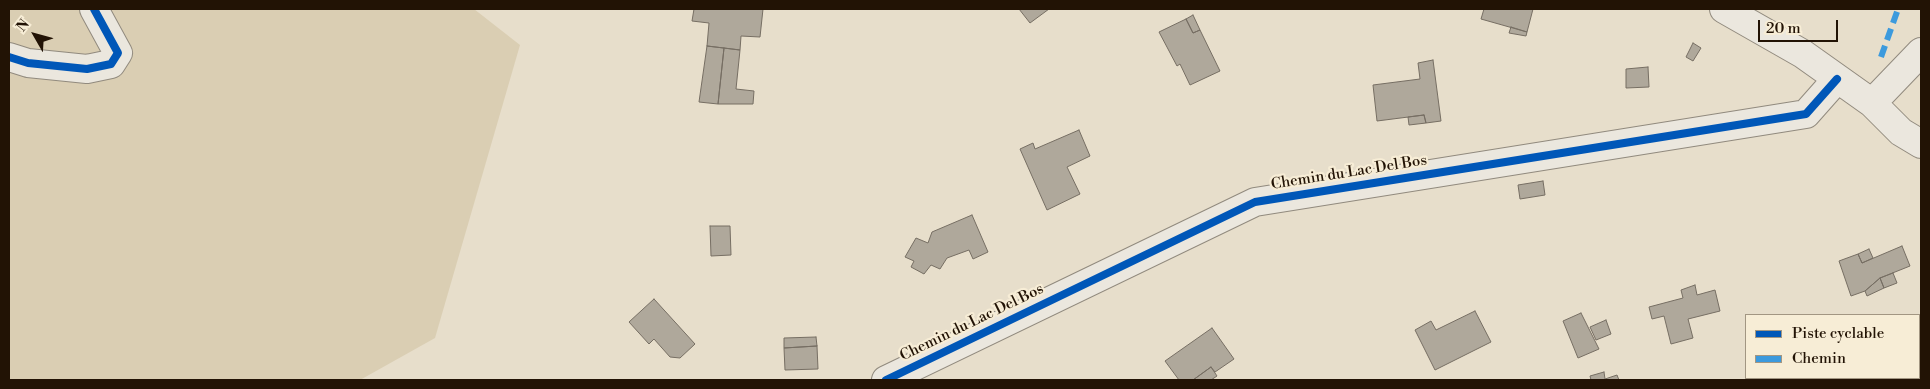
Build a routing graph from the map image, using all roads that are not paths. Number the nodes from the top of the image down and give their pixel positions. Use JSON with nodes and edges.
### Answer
{"nodes":[{"id":1,"x":94,"y":9,"type":"edge"},
{"id":2,"x":1724,"y":9,"type":"edge"},
{"id":3,"x":1921,"y":52,"type":"edge"},
{"id":4,"x":9,"y":57,"type":"edge"},
{"id":5,"x":1837,"y":79,"type":"junction"},
{"id":6,"x":1872,"y":103,"type":"junction"},
{"id":7,"x":1921,"y":144,"type":"edge"},
{"id":8,"x":886,"y":380,"type":"edge"}],
"edges":[{"from":1,"to":4,"type":"street"},
{"from":2,"to":5,"type":"street"},
{"from":3,"to":6,"type":"street"},
{"from":5,"to":6,"type":"street"},
{"from":5,"to":8,"type":"street","name":"Chemin du Lac Del Bos"},
{"from":6,"to":7,"type":"street"}]}
